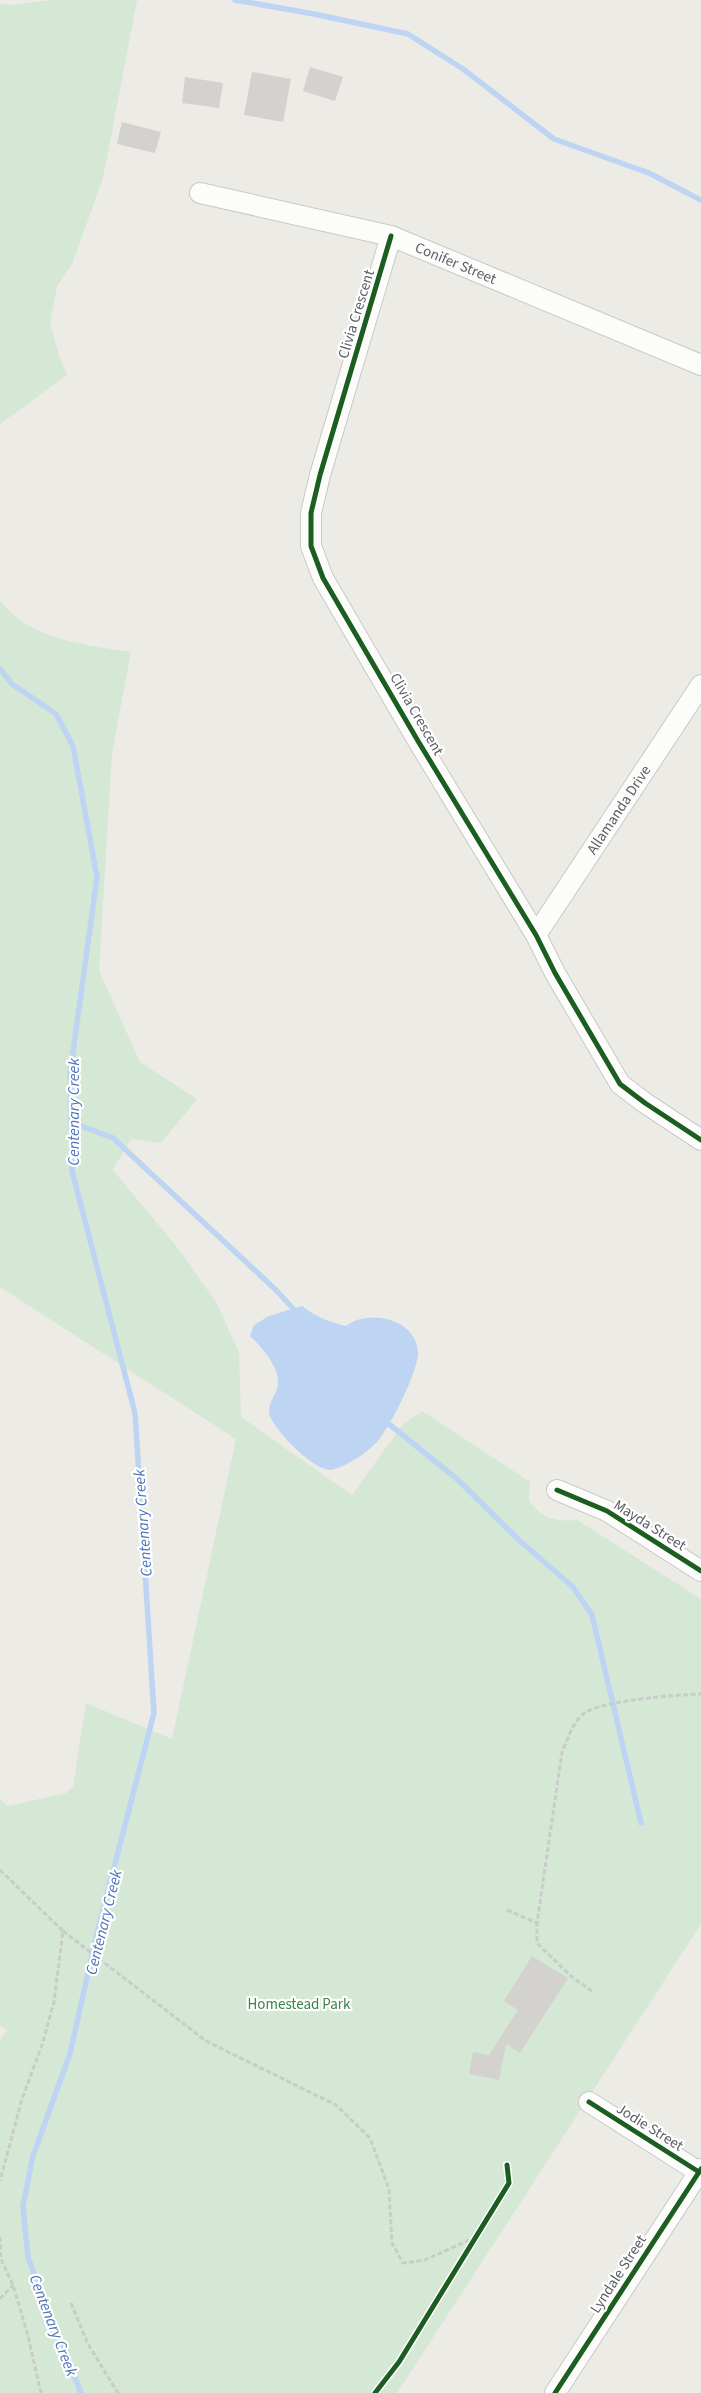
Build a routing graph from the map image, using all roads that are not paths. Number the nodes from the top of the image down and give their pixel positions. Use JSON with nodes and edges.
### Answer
{"nodes":[{"id":1,"x":200,"y":193,"type":"dead end"},
{"id":2,"x":391,"y":236,"type":"junction"},
{"id":3,"x":701,"y":366,"type":"edge"},
{"id":4,"x":701,"y":684,"type":"edge"},
{"id":5,"x":696,"y":705,"type":"edge"},
{"id":6,"x":536,"y":935,"type":"junction"},
{"id":7,"x":701,"y":1140,"type":"edge"},
{"id":8,"x":557,"y":1490,"type":"dead end"},
{"id":9,"x":701,"y":1571,"type":"edge"},
{"id":10,"x":589,"y":2102,"type":"dead end"},
{"id":11,"x":700,"y":2171,"type":"edge"},
{"id":12,"x":555,"y":2393,"type":"edge"}],
"edges":[{"from":1,"to":2,"type":"street","name":"Conifer Street"},
{"from":2,"to":3,"type":"street","name":"Conifer Street"},
{"from":2,"to":6,"type":"street","name":"Clivia Crescent"},
{"from":4,"to":5,"type":"street","name":"Allamanda Drive"},
{"from":5,"to":6,"type":"street","name":"Allamanda Drive"},
{"from":6,"to":7,"type":"street","name":"Clivia Crescent"},
{"from":8,"to":9,"type":"street","name":"Mayda Street"},
{"from":10,"to":11,"type":"street","name":"Jodie Street"},
{"from":11,"to":12,"type":"street","name":"Lyndale Street"}]}
